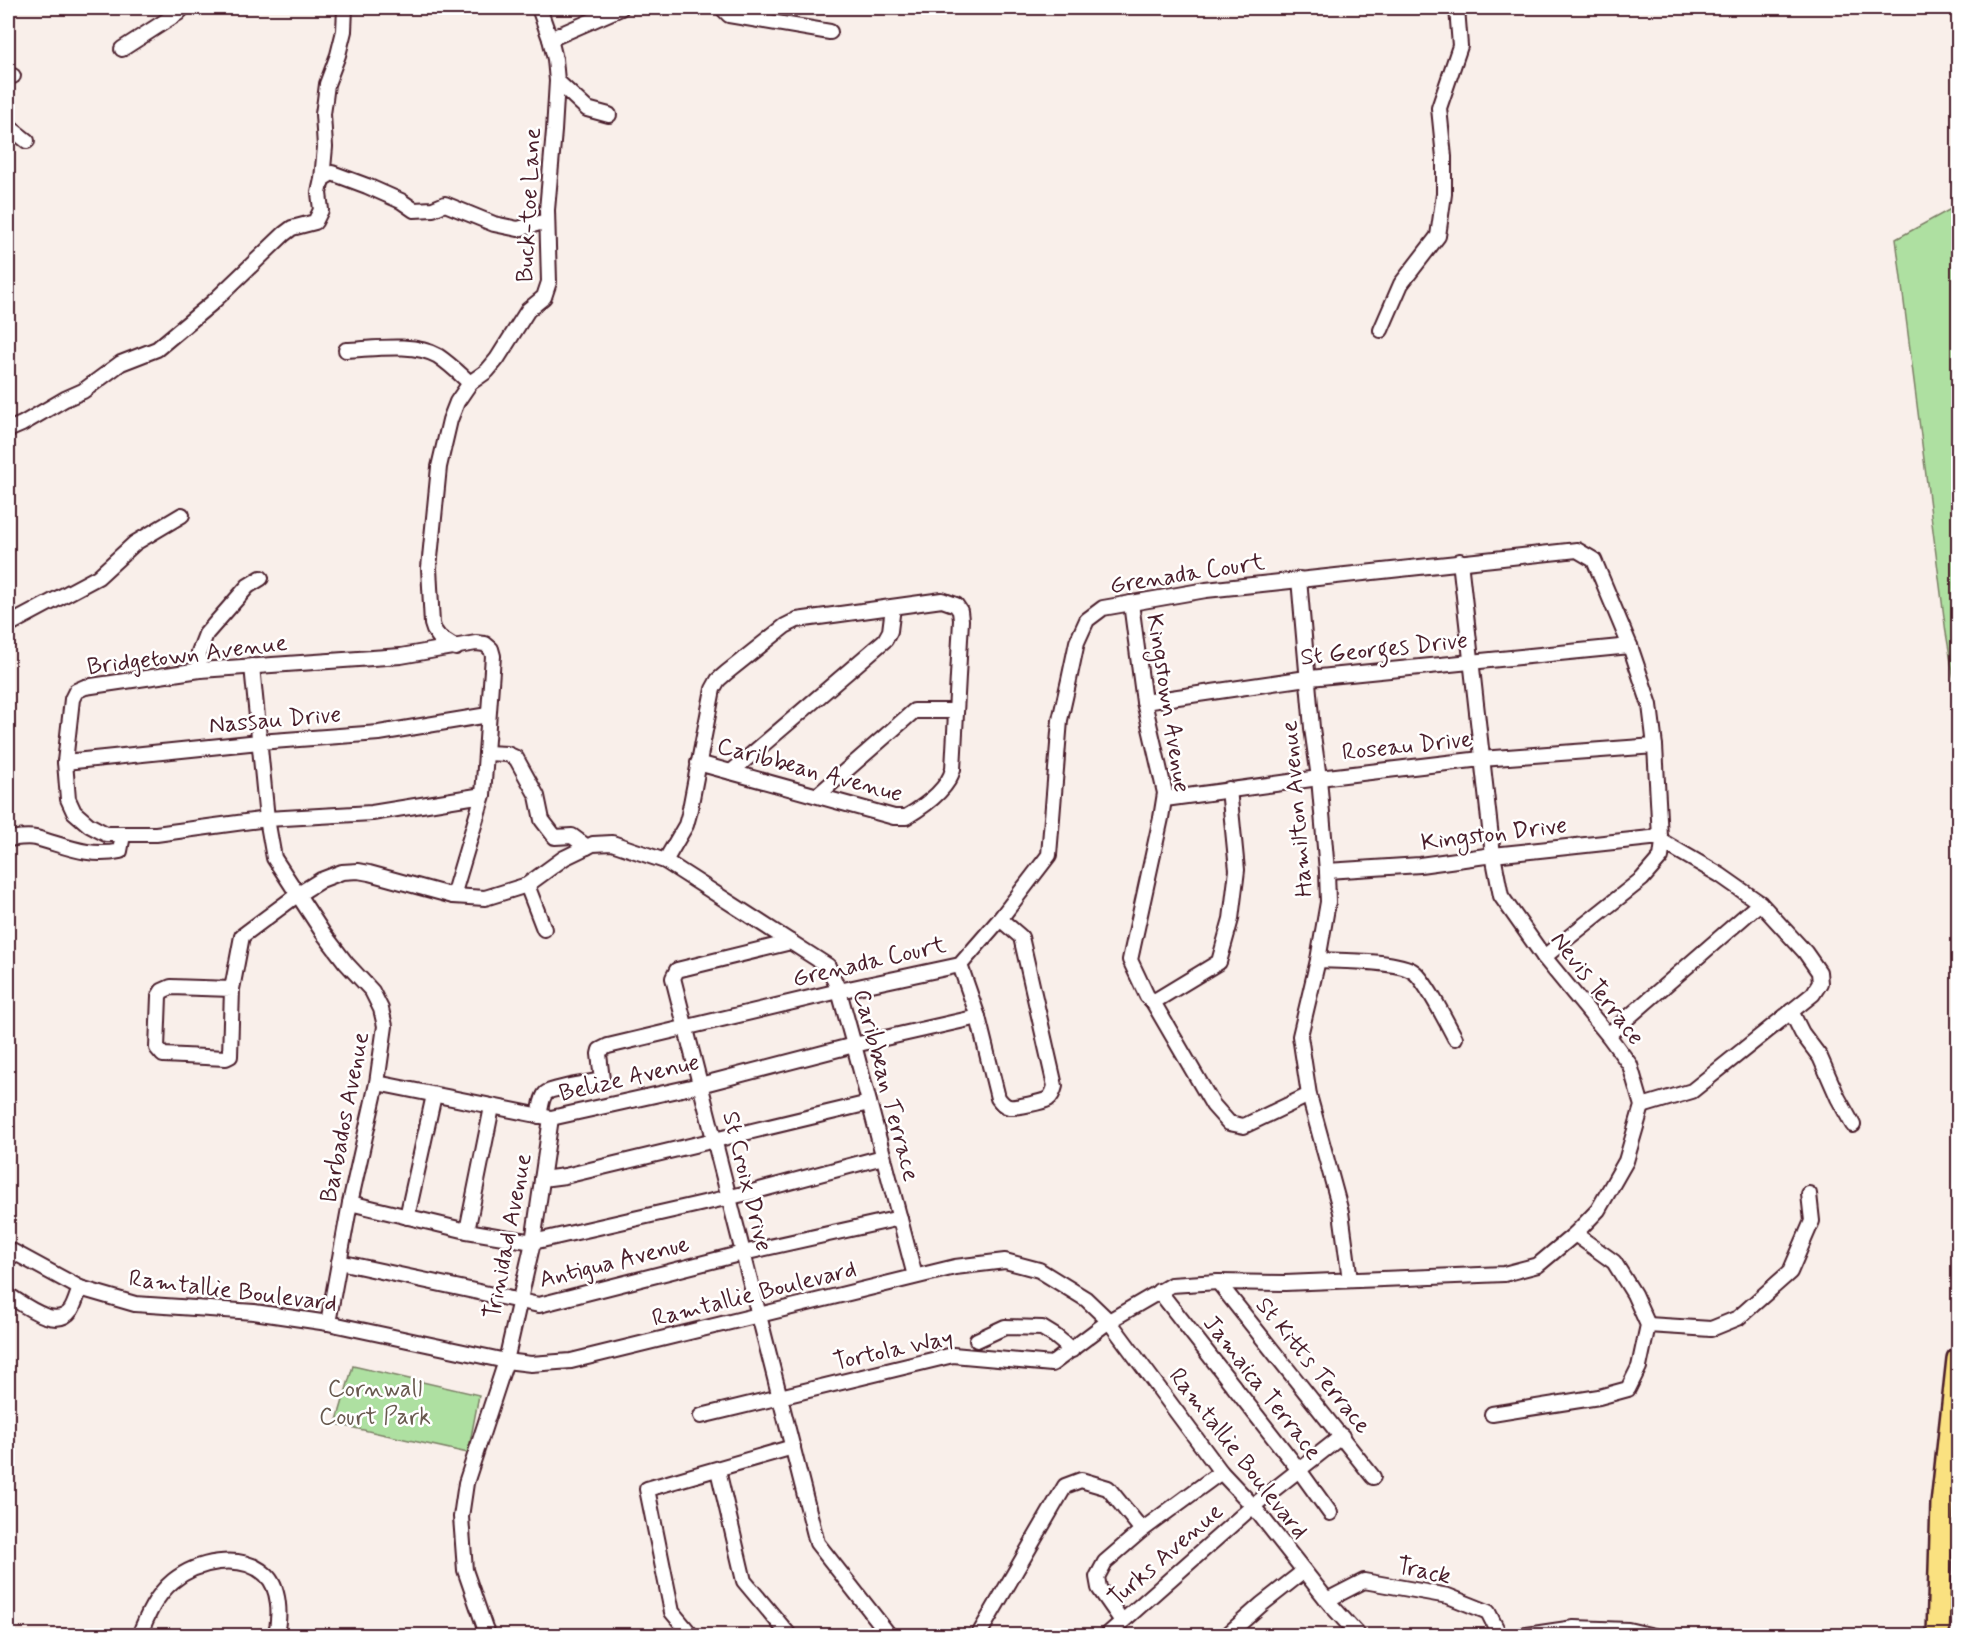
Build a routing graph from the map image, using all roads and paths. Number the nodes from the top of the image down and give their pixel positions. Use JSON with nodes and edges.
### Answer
{"nodes":[{"id":1,"x":183,"y":8,"type":"edge"},
{"id":2,"x":345,"y":8,"type":"edge"},
{"id":3,"x":539,"y":8,"type":"edge"},
{"id":4,"x":621,"y":8,"type":"edge"},
{"id":5,"x":722,"y":8,"type":"edge"},
{"id":6,"x":1457,"y":8,"type":"edge"},
{"id":7,"x":830,"y":32,"type":"dead end"},
{"id":8,"x":550,"y":39,"type":"junction"},
{"id":9,"x":122,"y":49,"type":"dead end"},
{"id":10,"x":557,"y":81,"type":"junction"},
{"id":11,"x":609,"y":115,"type":"dead end"},
{"id":12,"x":8,"y":126,"type":"edge"},
{"id":13,"x":27,"y":141,"type":"dead end"},
{"id":14,"x":322,"y":178,"type":"junction"},
{"id":15,"x":547,"y":221,"type":"junction"},
{"id":16,"x":1382,"y":330,"type":"dead end"},
{"id":17,"x":346,"y":350,"type":"dead end"},
{"id":18,"x":470,"y":383,"type":"junction"},
{"id":19,"x":8,"y":430,"type":"edge"},
{"id":20,"x":182,"y":515,"type":"dead end"},
{"id":21,"x":1460,"y":561,"type":"junction"},
{"id":22,"x":261,"y":578,"type":"dead end"},
{"id":23,"x":1299,"y":579,"type":"junction"},
{"id":24,"x":1131,"y":603,"type":"junction"},
{"id":25,"x":893,"y":607,"type":"junction"},
{"id":26,"x":8,"y":625,"type":"edge"},
{"id":27,"x":1630,"y":646,"type":"junction"},
{"id":28,"x":456,"y":648,"type":"junction"},
{"id":29,"x":1471,"y":661,"type":"junction"},
{"id":30,"x":252,"y":666,"type":"junction"},
{"id":31,"x":200,"y":670,"type":"junction"},
{"id":32,"x":1309,"y":678,"type":"junction"},
{"id":33,"x":1144,"y":702,"type":"junction"},
{"id":34,"x":956,"y":711,"type":"junction"},
{"id":35,"x":488,"y":716,"type":"junction"},
{"id":36,"x":259,"y":742,"type":"junction"},
{"id":37,"x":1655,"y":746,"type":"junction"},
{"id":38,"x":486,"y":753,"type":"junction"},
{"id":39,"x":1481,"y":759,"type":"junction"},
{"id":40,"x":65,"y":762,"type":"junction"},
{"id":41,"x":698,"y":763,"type":"junction"},
{"id":42,"x":731,"y":772,"type":"junction"},
{"id":43,"x":1319,"y":778,"type":"junction"},
{"id":44,"x":1229,"y":789,"type":"junction"},
{"id":45,"x":483,"y":795,"type":"junction"},
{"id":46,"x":818,"y":795,"type":"junction"},
{"id":47,"x":1165,"y":799,"type":"junction"},
{"id":48,"x":267,"y":819,"type":"junction"},
{"id":49,"x":123,"y":835,"type":"junction"},
{"id":50,"x":8,"y":838,"type":"edge"},
{"id":51,"x":1662,"y":840,"type":"junction"},
{"id":52,"x":587,"y":848,"type":"junction"},
{"id":53,"x":1493,"y":855,"type":"junction"},
{"id":54,"x":665,"y":861,"type":"junction"},
{"id":55,"x":1328,"y":871,"type":"junction"},
{"id":56,"x":527,"y":885,"type":"junction"},
{"id":57,"x":297,"y":895,"type":"junction"},
{"id":58,"x":453,"y":896,"type":"junction"},
{"id":59,"x":1760,"y":903,"type":"junction"},
{"id":60,"x":1000,"y":919,"type":"junction"},
{"id":61,"x":544,"y":929,"type":"dead end"},
{"id":62,"x":791,"y":942,"type":"junction"},
{"id":63,"x":1544,"y":957,"type":"junction"},
{"id":64,"x":1318,"y":960,"type":"junction"},
{"id":65,"x":960,"y":964,"type":"junction"},
{"id":66,"x":232,"y":988,"type":"junction"},
{"id":67,"x":839,"y":991,"type":"junction"},
{"id":68,"x":1153,"y":1002,"type":"junction"},
{"id":69,"x":1791,"y":1011,"type":"junction"},
{"id":70,"x":978,"y":1017,"type":"junction"},
{"id":71,"x":686,"y":1028,"type":"junction"},
{"id":72,"x":1608,"y":1035,"type":"junction"},
{"id":73,"x":1455,"y":1038,"type":"dead end"},
{"id":74,"x":854,"y":1045,"type":"junction"},
{"id":75,"x":376,"y":1083,"type":"junction"},
{"id":76,"x":700,"y":1085,"type":"junction"},
{"id":77,"x":434,"y":1095,"type":"junction"},
{"id":78,"x":1309,"y":1095,"type":"junction"},
{"id":79,"x":868,"y":1103,"type":"junction"},
{"id":80,"x":1642,"y":1106,"type":"junction"},
{"id":81,"x":492,"y":1107,"type":"junction"},
{"id":82,"x":545,"y":1117,"type":"junction"},
{"id":83,"x":1853,"y":1125,"type":"dead end"},
{"id":84,"x":714,"y":1140,"type":"junction"},
{"id":85,"x":883,"y":1157,"type":"junction"},
{"id":86,"x":542,"y":1179,"type":"junction"},
{"id":87,"x":1809,"y":1194,"type":"dead end"},
{"id":88,"x":729,"y":1198,"type":"junction"},
{"id":89,"x":350,"y":1203,"type":"junction"},
{"id":90,"x":407,"y":1217,"type":"junction"},
{"id":91,"x":900,"y":1218,"type":"junction"},
{"id":92,"x":467,"y":1231,"type":"junction"},
{"id":93,"x":1575,"y":1234,"type":"junction"},
{"id":94,"x":533,"y":1242,"type":"junction"},
{"id":95,"x":8,"y":1249,"type":"edge"},
{"id":96,"x":743,"y":1253,"type":"junction"},
{"id":97,"x":339,"y":1262,"type":"junction"},
{"id":98,"x":915,"y":1276,"type":"junction"},
{"id":99,"x":1350,"y":1280,"type":"junction"},
{"id":100,"x":1218,"y":1282,"type":"junction"},
{"id":101,"x":80,"y":1288,"type":"junction"},
{"id":102,"x":1159,"y":1291,"type":"junction"},
{"id":103,"x":8,"y":1294,"type":"edge"},
{"id":104,"x":518,"y":1302,"type":"junction"},
{"id":105,"x":759,"y":1315,"type":"junction"},
{"id":106,"x":1109,"y":1321,"type":"junction"},
{"id":107,"x":328,"y":1323,"type":"junction"},
{"id":108,"x":1648,"y":1325,"type":"junction"},
{"id":109,"x":977,"y":1340,"type":"dead end"},
{"id":110,"x":1072,"y":1350,"type":"junction"},
{"id":111,"x":1959,"y":1359,"type":"edge"},
{"id":112,"x":506,"y":1361,"type":"junction"},
{"id":113,"x":780,"y":1396,"type":"junction"},
{"id":114,"x":1492,"y":1414,"type":"dead end"},
{"id":115,"x":701,"y":1416,"type":"dead end"},
{"id":116,"x":1342,"y":1436,"type":"junction"},
{"id":117,"x":793,"y":1447,"type":"junction"},
{"id":118,"x":718,"y":1470,"type":"junction"},
{"id":119,"x":1299,"y":1470,"type":"junction"},
{"id":120,"x":1221,"y":1472,"type":"junction"},
{"id":121,"x":1373,"y":1477,"type":"dead end"},
{"id":122,"x":1253,"y":1506,"type":"junction"},
{"id":123,"x":1330,"y":1513,"type":"dead end"},
{"id":124,"x":1142,"y":1530,"type":"junction"},
{"id":125,"x":1304,"y":1571,"type":"junction"},
{"id":126,"x":1327,"y":1600,"type":"junction"},
{"id":127,"x":1122,"y":1621,"type":"junction"},
{"id":128,"x":1230,"y":1634,"type":"edge"},
{"id":129,"x":139,"y":1635,"type":"edge"},
{"id":130,"x":276,"y":1635,"type":"edge"},
{"id":131,"x":489,"y":1635,"type":"edge"},
{"id":132,"x":692,"y":1635,"type":"edge"},
{"id":133,"x":790,"y":1635,"type":"edge"},
{"id":134,"x":890,"y":1635,"type":"edge"},
{"id":135,"x":978,"y":1635,"type":"edge"},
{"id":136,"x":1106,"y":1635,"type":"edge"},
{"id":137,"x":1359,"y":1635,"type":"edge"},
{"id":138,"x":1500,"y":1635,"type":"edge"},
{"id":139,"x":1520,"y":1635,"type":"edge"},
{"id":140,"x":1653,"y":1635,"type":"edge"},
{"id":141,"x":1938,"y":1635,"type":"edge"}],
"edges":[{"from":1,"to":9,"type":"street"},
{"from":2,"to":14,"type":"street"},
{"from":3,"to":8,"type":"street","name":"Buck-toe Lane"},
{"from":4,"to":8,"type":"street"},
{"from":5,"to":7,"type":"street"},
{"from":6,"to":16,"type":"street"},
{"from":8,"to":10,"type":"street","name":"Buck-toe Lane"},
{"from":10,"to":11,"type":"street"},
{"from":10,"to":15,"type":"street","name":"Buck-toe Lane"},
{"from":12,"to":13,"type":"street"},
{"from":14,"to":15,"type":"street"},
{"from":14,"to":19,"type":"street"},
{"from":15,"to":18,"type":"street","name":"Buck-toe Lane"},
{"from":17,"to":18,"type":"street"},
{"from":18,"to":28,"type":"street","name":"Buck-toe Lane"},
{"from":20,"to":26,"type":"street"},
{"from":21,"to":23,"type":"street","name":"Grenada Court"},
{"from":21,"to":27,"type":"street","name":"Grenada Court"},
{"from":21,"to":29,"type":"street","name":"Nevis Terrace"},
{"from":22,"to":31,"type":"street"},
{"from":23,"to":24,"type":"street","name":"Grenada Court"},
{"from":23,"to":32,"type":"street","name":"Hamilton Avenue"},
{"from":24,"to":33,"type":"street","name":"Kingstown Avenue"},
{"from":24,"to":60,"type":"street","name":"Grenada Court"},
{"from":25,"to":34,"type":"street","name":"Caribbean Avenue"},
{"from":25,"to":41,"type":"street","name":"Caribbean Avenue"},
{"from":25,"to":42,"type":"street"},
{"from":27,"to":29,"type":"street","name":"St Georges Drive"},
{"from":27,"to":37,"type":"street","name":"Grenada Court"},
{"from":28,"to":30,"type":"street","name":"Bridgetown Avenue"},
{"from":28,"to":35,"type":"street","name":"Bridgetown Avenue"},
{"from":29,"to":32,"type":"street","name":"St Georges Drive"},
{"from":29,"to":39,"type":"street","name":"Nevis Terrace"},
{"from":30,"to":31,"type":"street","name":"Bridgetown Avenue"},
{"from":30,"to":36,"type":"street","name":"Barbados Avenue"},
{"from":31,"to":40,"type":"street","name":"Bridgetown Avenue"},
{"from":32,"to":33,"type":"street","name":"St Georges Drive"},
{"from":32,"to":43,"type":"street","name":"Hamilton Avenue"},
{"from":33,"to":47,"type":"street","name":"Kingstown Avenue"},
{"from":34,"to":46,"type":"street"},
{"from":34,"to":46,"type":"street","name":"Caribbean Avenue"},
{"from":35,"to":36,"type":"street","name":"Nassau Drive"},
{"from":35,"to":38,"type":"street"},
{"from":36,"to":40,"type":"street","name":"Nassau Drive"},
{"from":36,"to":48,"type":"street","name":"Barbados Avenue"},
{"from":37,"to":39,"type":"street","name":"Roseau Drive"},
{"from":37,"to":51,"type":"street","name":"Grenada Court"},
{"from":38,"to":45,"type":"street"},
{"from":38,"to":52,"type":"street"},
{"from":39,"to":43,"type":"street","name":"Roseau Drive"},
{"from":39,"to":53,"type":"street","name":"Nevis Terrace"},
{"from":40,"to":49,"type":"street","name":"Bridgetown Avenue"},
{"from":41,"to":42,"type":"street","name":"Caribbean Avenue"},
{"from":41,"to":54,"type":"street","name":"Caribbean Avenue"},
{"from":42,"to":46,"type":"street","name":"Caribbean Avenue"},
{"from":43,"to":44,"type":"street","name":"Roseau Drive"},
{"from":43,"to":55,"type":"street","name":"Hamilton Avenue"},
{"from":44,"to":47,"type":"street","name":"Roseau Drive"},
{"from":44,"to":68,"type":"street"},
{"from":45,"to":48,"type":"street","name":"Bridgetown Avenue"},
{"from":45,"to":58,"type":"street"},
{"from":47,"to":68,"type":"street","name":"Kingstown Avenue"},
{"from":48,"to":49,"type":"street","name":"Bridgetown Avenue"},
{"from":48,"to":57,"type":"street","name":"Barbados Avenue"},
{"from":49,"to":50,"type":"street"},
{"from":51,"to":53,"type":"street","name":"Kingston Drive"},
{"from":51,"to":59,"type":"street"},
{"from":51,"to":63,"type":"street","name":"Grenada Court"},
{"from":52,"to":54,"type":"street","name":"Caribbean Terrace"},
{"from":52,"to":56,"type":"street","name":"Caribbean Terrace"},
{"from":53,"to":55,"type":"street","name":"Kingston Drive"},
{"from":53,"to":63,"type":"street","name":"Nevis Terrace"},
{"from":54,"to":62,"type":"street","name":"Caribbean Terrace"},
{"from":55,"to":64,"type":"street","name":"Hamilton Avenue"},
{"from":56,"to":58,"type":"street","name":"Caribbean Terrace"},
{"from":56,"to":61,"type":"street"},
{"from":57,"to":58,"type":"street","name":"Caribbean Terrace"},
{"from":57,"to":66,"type":"street","name":"Caribbean Terrace"},
{"from":57,"to":75,"type":"street","name":"Barbados Avenue"},
{"from":59,"to":69,"type":"street"},
{"from":59,"to":72,"type":"street"},
{"from":60,"to":65,"type":"street","name":"Grenada Court"},
{"from":60,"to":70,"type":"street"},
{"from":62,"to":67,"type":"street","name":"Caribbean Terrace"},
{"from":62,"to":71,"type":"street","name":"St Croix Drive"},
{"from":63,"to":72,"type":"street","name":"Nevis Terrace"},
{"from":64,"to":73,"type":"street"},
{"from":64,"to":78,"type":"street","name":"Hamilton Avenue"},
{"from":65,"to":67,"type":"street","name":"Grenada Court"},
{"from":65,"to":70,"type":"street"},
{"from":66,"to":66,"type":"street","name":"Caribbean Terrace"},
{"from":67,"to":71,"type":"street","name":"Grenada Court"},
{"from":67,"to":74,"type":"street","name":"Caribbean Terrace"},
{"from":68,"to":78,"type":"street","name":"Kingstown Avenue"},
{"from":69,"to":80,"type":"street"},
{"from":69,"to":83,"type":"street"},
{"from":70,"to":74,"type":"street","name":"Belize Avenue"},
{"from":71,"to":76,"type":"street","name":"St Croix Drive"},
{"from":71,"to":82,"type":"street","name":"Grenada Court"},
{"from":72,"to":80,"type":"street","name":"Nevis Terrace"},
{"from":74,"to":76,"type":"street","name":"Belize Avenue"},
{"from":74,"to":79,"type":"street","name":"Caribbean Terrace"},
{"from":75,"to":77,"type":"street","name":"Belize Avenue"},
{"from":75,"to":89,"type":"street","name":"Barbados Avenue"},
{"from":76,"to":82,"type":"street","name":"Belize Avenue"},
{"from":76,"to":84,"type":"street","name":"St Croix Drive"},
{"from":77,"to":81,"type":"street","name":"Belize Avenue"},
{"from":77,"to":90,"type":"street"},
{"from":78,"to":99,"type":"street","name":"Hamilton Avenue"},
{"from":79,"to":84,"type":"street"},
{"from":79,"to":85,"type":"street","name":"Caribbean Terrace"},
{"from":80,"to":93,"type":"street"},
{"from":81,"to":82,"type":"street","name":"Belize Avenue"},
{"from":81,"to":92,"type":"street"},
{"from":82,"to":86,"type":"street","name":"Trinidad Avenue"},
{"from":84,"to":86,"type":"street"},
{"from":84,"to":88,"type":"street","name":"St Croix Drive"},
{"from":85,"to":88,"type":"street"},
{"from":85,"to":91,"type":"street","name":"Caribbean Terrace"},
{"from":86,"to":94,"type":"street","name":"Trinidad Avenue"},
{"from":87,"to":108,"type":"street"},
{"from":88,"to":94,"type":"street"},
{"from":88,"to":96,"type":"street","name":"St Croix Drive"},
{"from":89,"to":90,"type":"street"},
{"from":89,"to":97,"type":"street","name":"Barbados Avenue"},
{"from":90,"to":92,"type":"street"},
{"from":91,"to":96,"type":"street","name":"Antigua Avenue"},
{"from":91,"to":98,"type":"street","name":"Caribbean Terrace"},
{"from":92,"to":94,"type":"street"},
{"from":93,"to":99,"type":"street"},
{"from":93,"to":108,"type":"street"},
{"from":94,"to":104,"type":"street","name":"Trinidad Avenue"},
{"from":95,"to":101,"type":"street","name":"Ramtallie Boulevard"},
{"from":96,"to":104,"type":"street","name":"Antigua Avenue"},
{"from":96,"to":105,"type":"street","name":"St Croix Drive"},
{"from":97,"to":104,"type":"street","name":"Antigua Avenue"},
{"from":97,"to":107,"type":"street","name":"Barbados Avenue"},
{"from":98,"to":105,"type":"street","name":"Ramtallie Boulevard"},
{"from":98,"to":106,"type":"street","name":"Ramtallie Boulevard"},
{"from":99,"to":100,"type":"street"},
{"from":100,"to":102,"type":"street"},
{"from":100,"to":116,"type":"street","name":"St Kitts Terrace"},
{"from":101,"to":103,"type":"street"},
{"from":101,"to":107,"type":"street","name":"Ramtallie Boulevard"},
{"from":102,"to":106,"type":"street"},
{"from":102,"to":119,"type":"street","name":"Jamaica Terrace"},
{"from":104,"to":112,"type":"street","name":"Trinidad Avenue"},
{"from":105,"to":112,"type":"street","name":"Ramtallie Boulevard"},
{"from":105,"to":113,"type":"street","name":"St Croix Drive"},
{"from":106,"to":110,"type":"street","name":"Tortola Way"},
{"from":106,"to":120,"type":"street","name":"Ramtallie Boulevard"},
{"from":107,"to":112,"type":"street","name":"Ramtallie Boulevard"},
{"from":108,"to":114,"type":"street"},
{"from":109,"to":110,"type":"street"},
{"from":110,"to":113,"type":"street","name":"Tortola Way"},
{"from":111,"to":141,"type":"highway"},
{"from":112,"to":131,"type":"street","name":"Trinidad Avenue"},
{"from":113,"to":115,"type":"street","name":"Tortola Way"},
{"from":113,"to":117,"type":"street","name":"St Croix Drive"},
{"from":116,"to":119,"type":"street","name":"Turks Avenue"},
{"from":116,"to":121,"type":"street","name":"St Kitts Terrace"},
{"from":117,"to":118,"type":"street"},
{"from":117,"to":134,"type":"street","name":"St Croix Drive"},
{"from":118,"to":132,"type":"street"},
{"from":118,"to":133,"type":"street"},
{"from":119,"to":122,"type":"street","name":"Turks Avenue"},
{"from":119,"to":123,"type":"street","name":"Jamaica Terrace"},
{"from":120,"to":122,"type":"street","name":"Ramtallie Boulevard"},
{"from":120,"to":124,"type":"street"},
{"from":122,"to":125,"type":"street","name":"Ramtallie Boulevard"},
{"from":122,"to":127,"type":"street","name":"Turks Avenue"},
{"from":124,"to":127,"type":"street"},
{"from":124,"to":135,"type":"street"},
{"from":125,"to":126,"type":"street","name":"Ramtallie Boulevard"},
{"from":125,"to":128,"type":"street"},
{"from":126,"to":137,"type":"street","name":"Ramtallie Boulevard"},
{"from":126,"to":138,"type":"street","name":"Track"},
{"from":127,"to":136,"type":"street","name":"Turks Avenue"},
{"from":129,"to":130,"type":"street"},
{"from":139,"to":140,"type":"street"}]}
